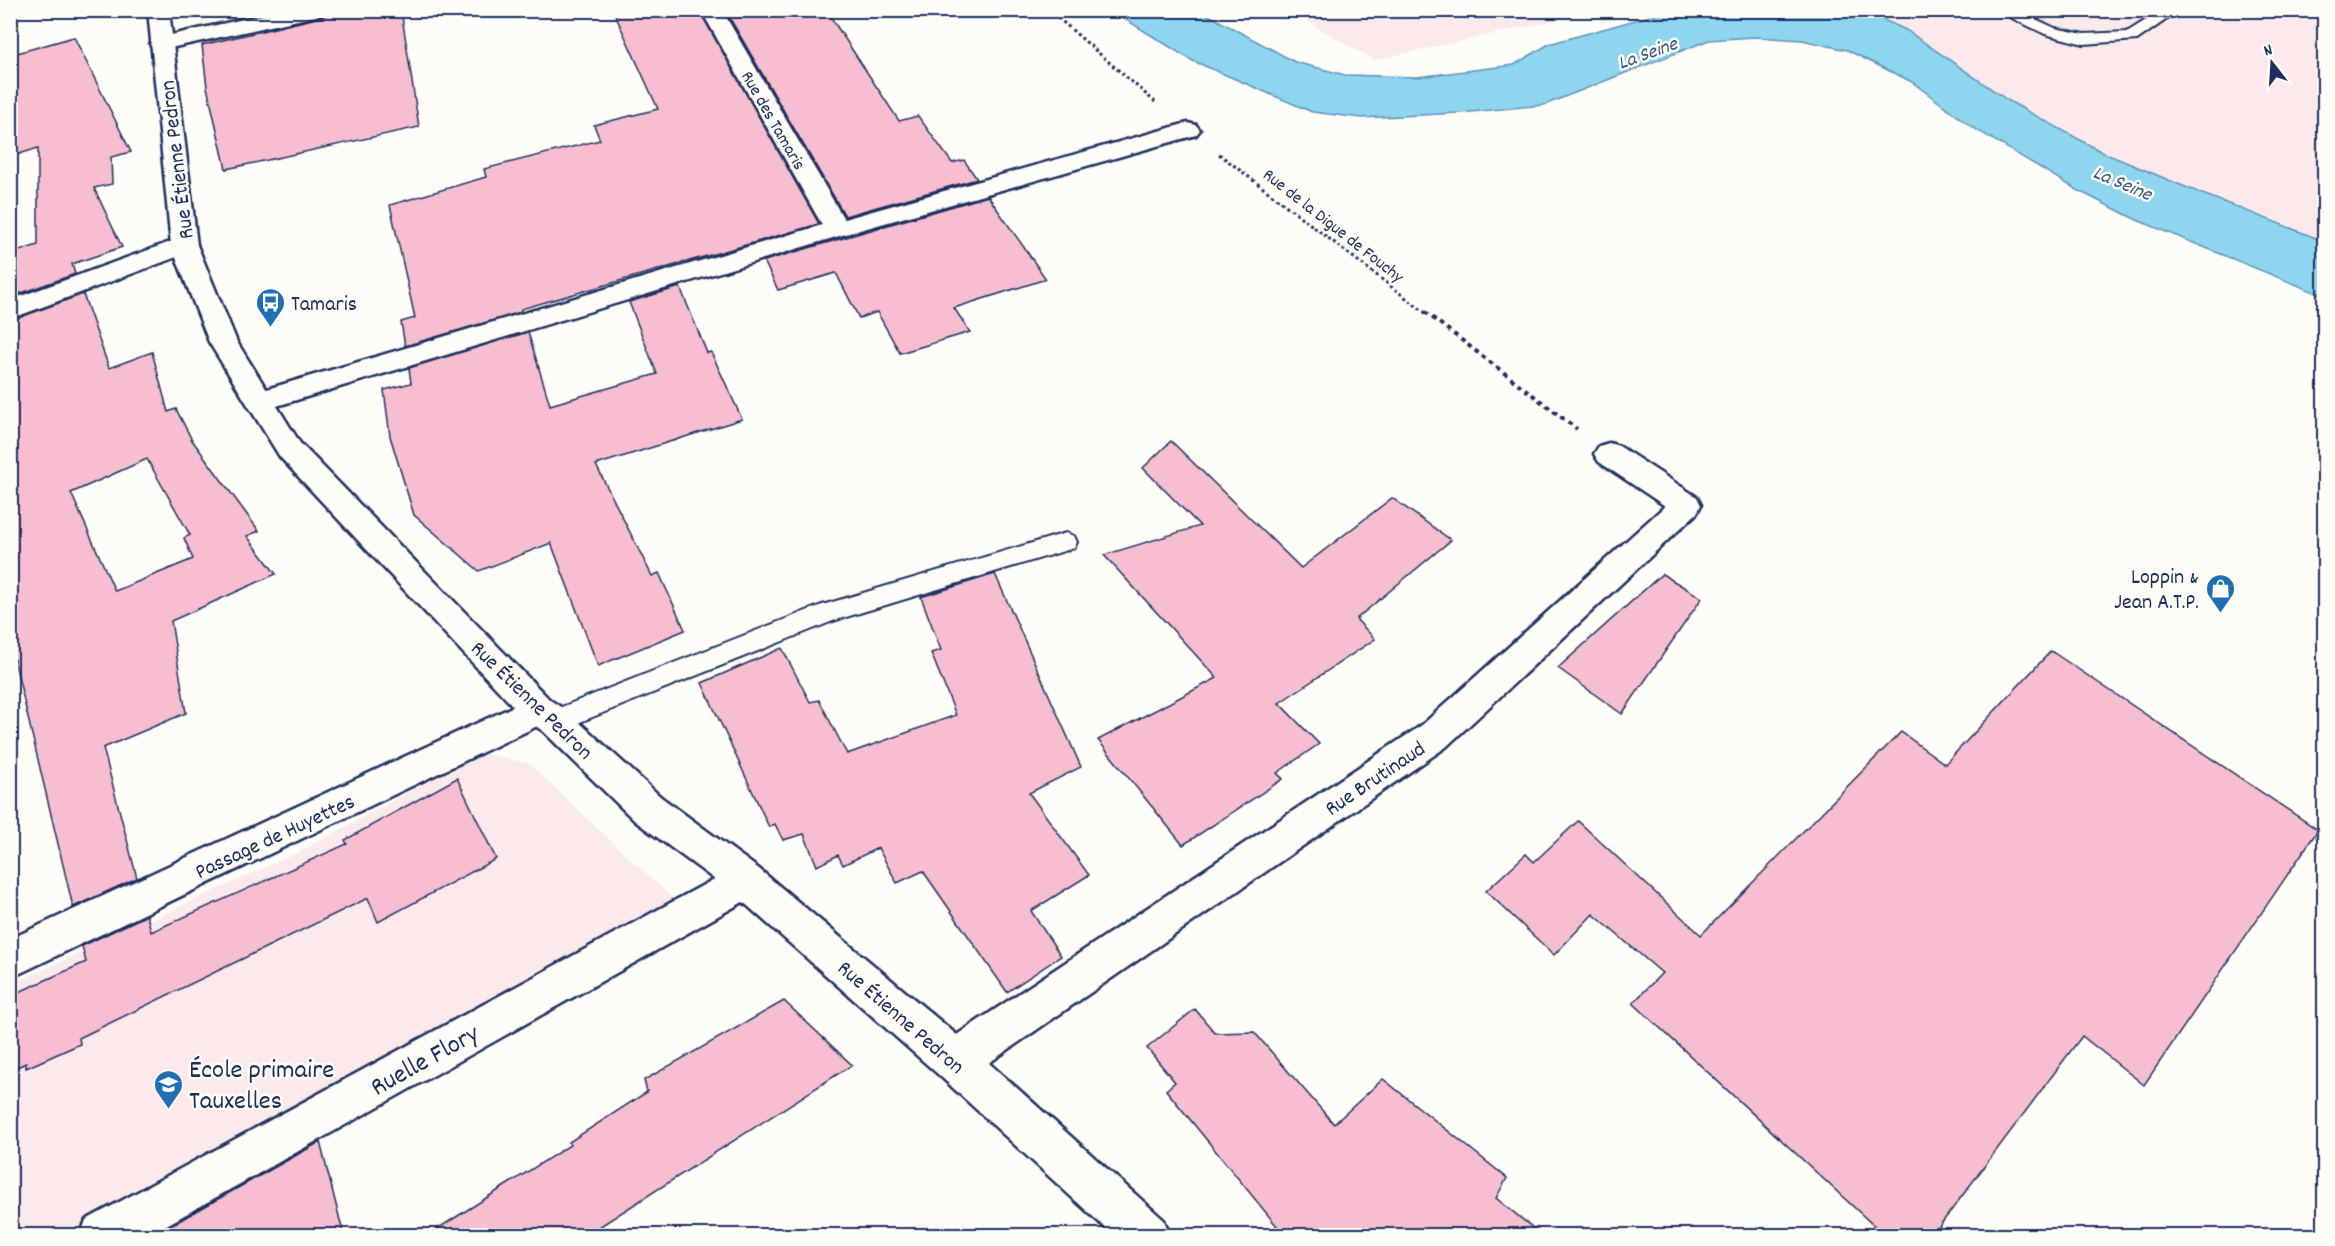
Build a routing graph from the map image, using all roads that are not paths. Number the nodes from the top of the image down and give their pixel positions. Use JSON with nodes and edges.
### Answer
{"nodes":[{"id":1,"x":158,"y":10,"type":"edge"},
{"id":2,"x":316,"y":10,"type":"edge"},
{"id":3,"x":711,"y":10,"type":"edge"},
{"id":4,"x":2002,"y":10,"type":"edge"},
{"id":5,"x":2173,"y":10,"type":"edge"},
{"id":6,"x":161,"y":44,"type":"junction"},
{"id":7,"x":1188,"y":130,"type":"road end"},
{"id":8,"x":837,"y":229,"type":"junction"},
{"id":9,"x":184,"y":245,"type":"junction"},
{"id":10,"x":10,"y":310,"type":"edge"},
{"id":11,"x":260,"y":401,"type":"junction"},
{"id":12,"x":1609,"y":454,"type":"road end"},
{"id":13,"x":1066,"y":542,"type":"dead end"},
{"id":14,"x":546,"y":715,"type":"junction"},
{"id":15,"x":746,"y":881,"type":"junction"},
{"id":16,"x":10,"y":959,"type":"edge"},
{"id":17,"x":955,"y":1061,"type":"junction"},
{"id":18,"x":1145,"y":1235,"type":"edge"},
{"id":19,"x":102,"y":1236,"type":"edge"}],
"edges":[{"from":1,"to":6,"type":"street","name":"Rue Étienne Pedron"},
{"from":2,"to":6,"type":"street"},
{"from":3,"to":8,"type":"street","name":"Rue des Tamaris"},
{"from":4,"to":5,"type":"lane"},
{"from":6,"to":9,"type":"street","name":"Rue Étienne Pedron"},
{"from":7,"to":8,"type":"street"},
{"from":8,"to":11,"type":"street"},
{"from":9,"to":10,"type":"street"},
{"from":9,"to":11,"type":"street","name":"Rue Étienne Pedron"},
{"from":11,"to":14,"type":"street","name":"Rue Étienne Pedron"},
{"from":12,"to":17,"type":"street","name":"Rue Brutinaud"},
{"from":13,"to":14,"type":"lane"},
{"from":14,"to":15,"type":"street","name":"Rue Étienne Pedron"},
{"from":14,"to":16,"type":"street","name":"Passage de Huyettes"},
{"from":15,"to":17,"type":"street","name":"Rue Étienne Pedron"},
{"from":15,"to":19,"type":"street","name":"Ruelle Flory"},
{"from":17,"to":18,"type":"street","name":"Rue Étienne Pedron"}]}
